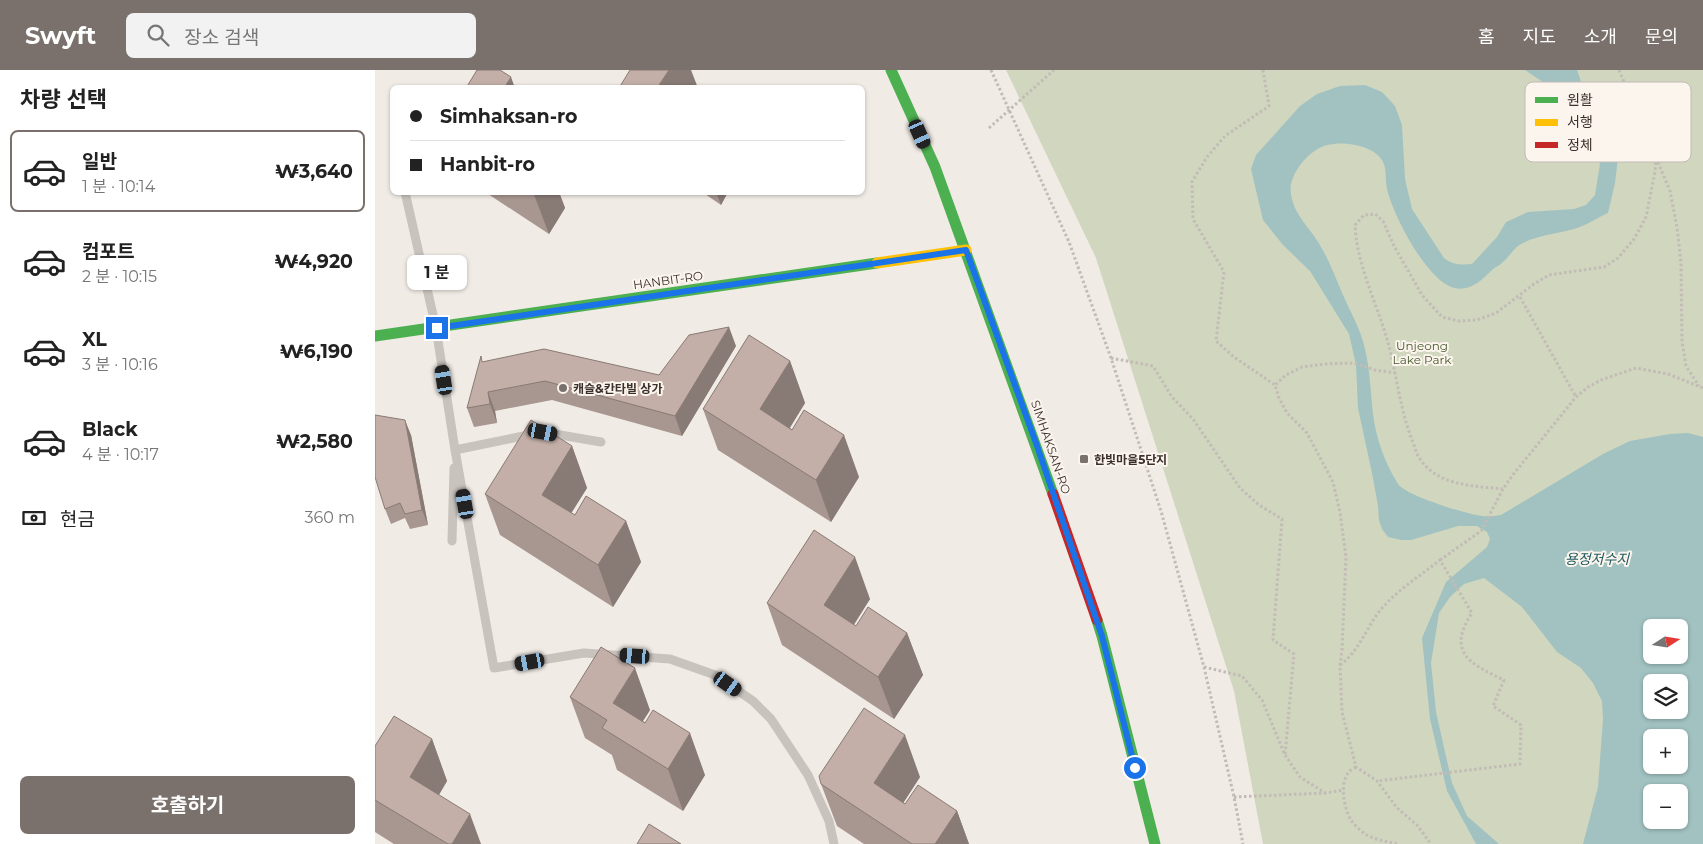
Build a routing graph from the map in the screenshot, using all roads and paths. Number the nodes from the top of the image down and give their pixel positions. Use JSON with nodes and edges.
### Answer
{"nodes":[{"id":1,"x":891,"y":70,"type":"edge"},
{"id":2,"x":991,"y":70,"type":"edge"},
{"id":3,"x":1054,"y":70,"type":"edge"},
{"id":4,"x":1263,"y":70,"type":"edge"},
{"id":5,"x":1619,"y":70,"type":"edge"},
{"id":6,"x":1624,"y":82,"type":"edge"},
{"id":7,"x":989,"y":128,"type":"dead end"},
{"id":8,"x":1656,"y":162,"type":"edge"},
{"id":9,"x":1657,"y":162,"type":"edge"},
{"id":10,"x":406,"y":195,"type":"edge"},
{"id":11,"x":966,"y":250,"type":"junction"},
{"id":12,"x":1520,"y":296,"type":"junction"},
{"id":13,"x":437,"y":328,"type":"junction"},
{"id":14,"x":375,"y":336,"type":"edge"},
{"id":15,"x":1111,"y":358,"type":"junction"},
{"id":16,"x":1396,"y":373,"type":"junction"},
{"id":17,"x":1275,"y":386,"type":"junction"},
{"id":18,"x":1701,"y":387,"type":"edge"},
{"id":19,"x":1576,"y":397,"type":"junction"},
{"id":20,"x":601,"y":442,"type":"dead end"},
{"id":21,"x":455,"y":450,"type":"junction"},
{"id":22,"x":1503,"y":489,"type":"junction"},
{"id":23,"x":452,"y":542,"type":"dead end"},
{"id":24,"x":1440,"y":560,"type":"junction"},
{"id":25,"x":1340,"y":665,"type":"junction"},
{"id":26,"x":1204,"y":668,"type":"junction"},
{"id":27,"x":1285,"y":755,"type":"junction"},
{"id":28,"x":1356,"y":767,"type":"junction"},
{"id":29,"x":1377,"y":781,"type":"junction"},
{"id":30,"x":1344,"y":790,"type":"junction"},
{"id":31,"x":1325,"y":793,"type":"junction"},
{"id":32,"x":1234,"y":797,"type":"junction"},
{"id":33,"x":834,"y":844,"type":"edge"},
{"id":34,"x":1155,"y":844,"type":"edge"},
{"id":35,"x":1243,"y":844,"type":"edge"},
{"id":36,"x":1399,"y":844,"type":"edge"},
{"id":37,"x":1431,"y":844,"type":"edge"}],
"edges":[{"from":1,"to":11,"type":"street","name":"SIMHAKSAN-RO"},
{"from":2,"to":15,"type":"path"},
{"from":3,"to":7,"type":"path","bridge":true},
{"from":4,"to":17,"type":"path"},
{"from":5,"to":6,"type":"path"},
{"from":8,"to":12,"type":"path"},
{"from":9,"to":18,"type":"path"},
{"from":10,"to":13,"type":"lane"},
{"from":11,"to":13,"type":"street","name":"HANBIT-RO"},
{"from":11,"to":34,"type":"street","name":"SIMHAKSAN-RO"},
{"from":12,"to":16,"type":"path"},
{"from":12,"to":19,"type":"path"},
{"from":13,"to":14,"type":"street","name":"HANBIT-RO"},
{"from":13,"to":21,"type":"lane"},
{"from":15,"to":26,"type":"path"},
{"from":15,"to":27,"type":"path"},
{"from":16,"to":17,"type":"path"},
{"from":16,"to":22,"type":"path"},
{"from":17,"to":25,"type":"path"},
{"from":18,"to":19,"type":"path"},
{"from":19,"to":22,"type":"path"},
{"from":20,"to":21,"type":"lane"},
{"from":21,"to":23,"type":"lane"},
{"from":21,"to":33,"type":"lane"},
{"from":22,"to":24,"type":"path"},
{"from":24,"to":25,"type":"path"},
{"from":24,"to":29,"type":"path"},
{"from":25,"to":28,"type":"path"},
{"from":26,"to":27,"type":"path"},
{"from":26,"to":32,"type":"path"},
{"from":27,"to":31,"type":"path"},
{"from":28,"to":29,"type":"path"},
{"from":28,"to":30,"type":"path"},
{"from":29,"to":37,"type":"path"},
{"from":30,"to":31,"type":"path"},
{"from":30,"to":36,"type":"path"},
{"from":31,"to":32,"type":"path"},
{"from":32,"to":35,"type":"path"}]}
